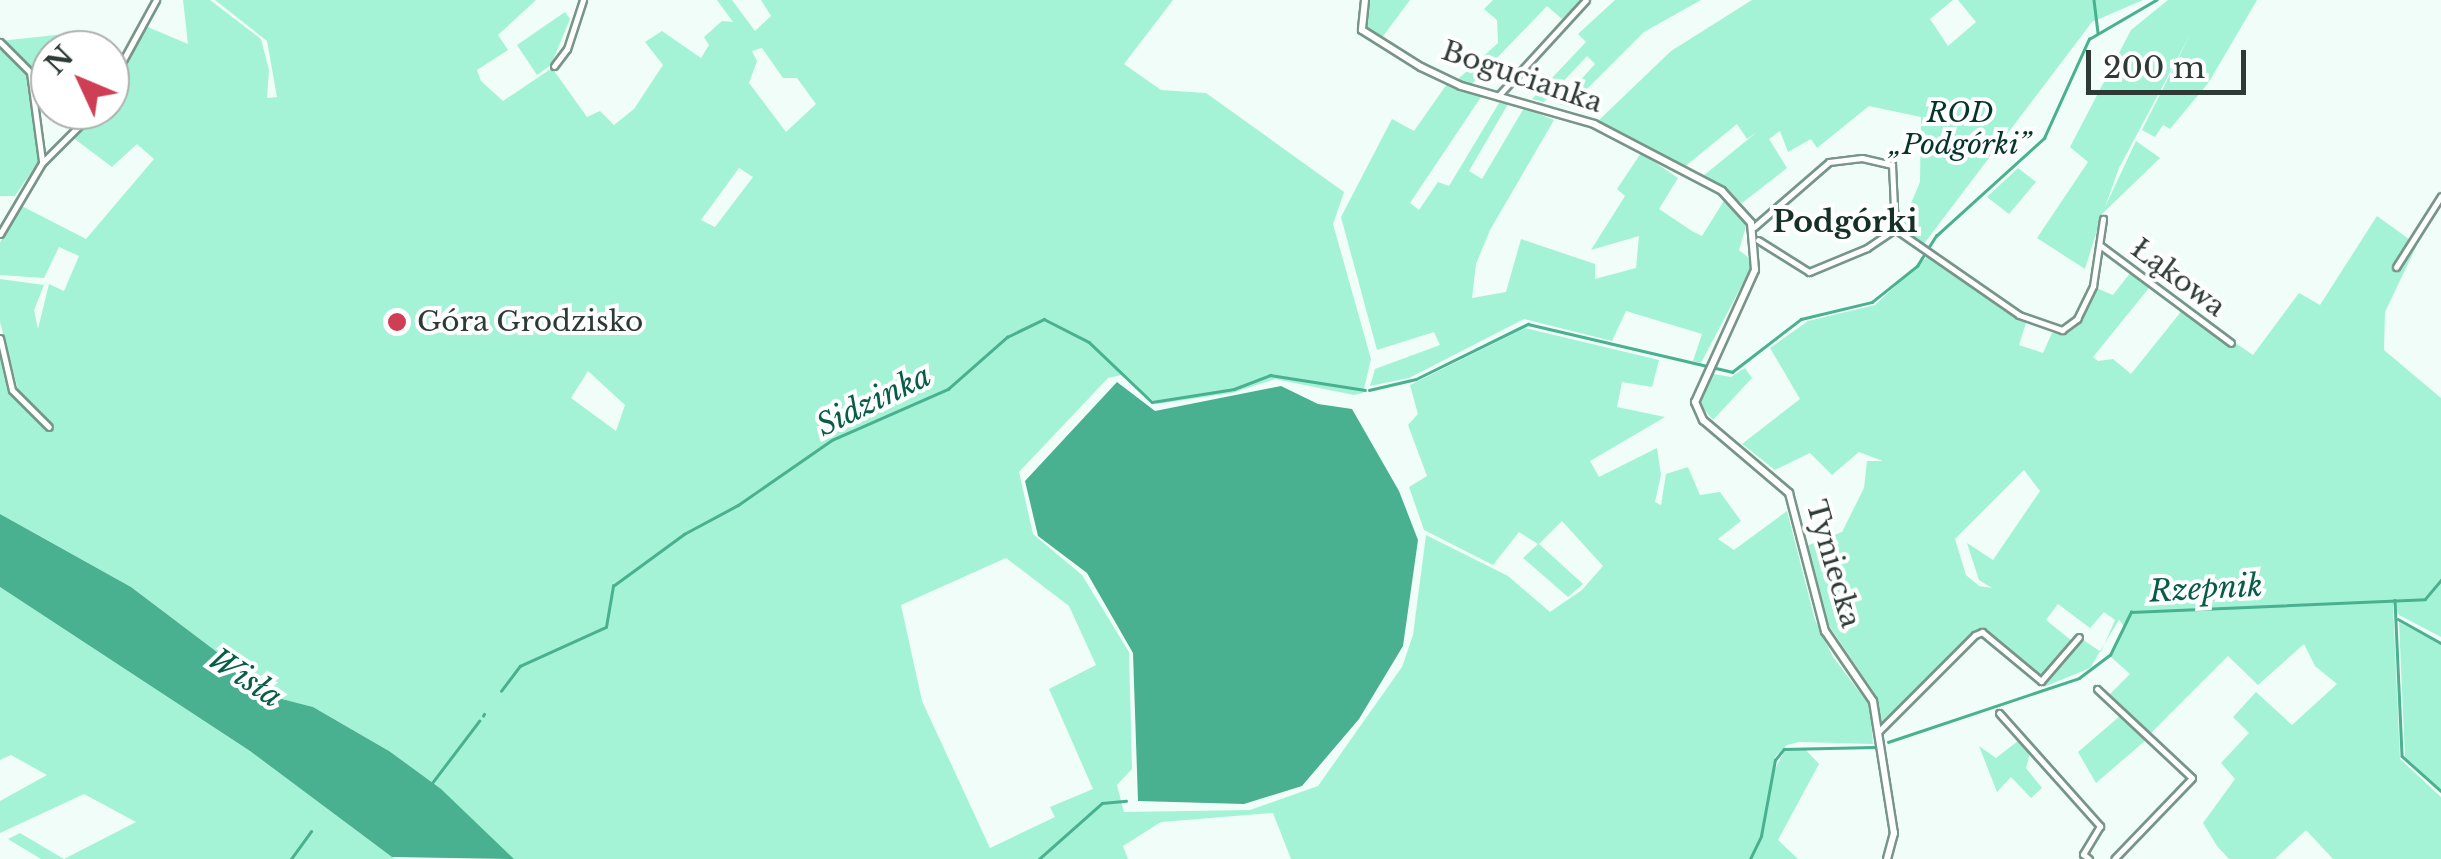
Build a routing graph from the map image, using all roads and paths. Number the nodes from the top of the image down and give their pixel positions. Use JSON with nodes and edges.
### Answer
{"nodes":[{"id":1,"x":156,"y":0,"type":"edge"},
{"id":2,"x":583,"y":0,"type":"edge"},
{"id":3,"x":1365,"y":0,"type":"edge"},
{"id":4,"x":1586,"y":0,"type":"edge"},
{"id":5,"x":0,"y":42,"type":"edge"},
{"id":6,"x":130,"y":47,"type":"edge"},
{"id":7,"x":554,"y":66,"type":"dead end"},
{"id":8,"x":1498,"y":96,"type":"junction"},
{"id":9,"x":75,"y":130,"type":"edge"},
{"id":10,"x":42,"y":163,"type":"junction"},
{"id":11,"x":2441,"y":196,"type":"edge"},
{"id":12,"x":2103,"y":219,"type":"dead end"},
{"id":13,"x":1754,"y":228,"type":"junction"},
{"id":14,"x":1895,"y":229,"type":"junction"},
{"id":15,"x":0,"y":234,"type":"edge"},
{"id":16,"x":1758,"y":240,"type":"junction"},
{"id":17,"x":2101,"y":246,"type":"junction"},
{"id":18,"x":2396,"y":267,"type":"dead end"},
{"id":19,"x":0,"y":338,"type":"edge"},
{"id":20,"x":2231,"y":343,"type":"dead end"},
{"id":21,"x":50,"y":428,"type":"dead end"},
{"id":22,"x":2080,"y":637,"type":"dead end"},
{"id":23,"x":2097,"y":689,"type":"dead end"},
{"id":24,"x":1999,"y":713,"type":"dead end"},
{"id":25,"x":1877,"y":741,"type":"junction"},
{"id":26,"x":2084,"y":857,"type":"edge"},
{"id":27,"x":1887,"y":859,"type":"edge"},
{"id":28,"x":2114,"y":859,"type":"edge"}],
"edges":[{"from":1,"to":6,"type":"street"},
{"from":2,"to":7,"type":"street"},
{"from":3,"to":8,"type":"street","name":"Bogucianka"},
{"from":4,"to":8,"type":"street"},
{"from":5,"to":10,"type":"street"},
{"from":8,"to":13,"type":"street","name":"Bogucianka"},
{"from":9,"to":10,"type":"street"},
{"from":10,"to":15,"type":"street"},
{"from":11,"to":18,"type":"street"},
{"from":12,"to":17,"type":"street"},
{"from":13,"to":14,"type":"street"},
{"from":13,"to":16,"type":"street"},
{"from":14,"to":16,"type":"street"},
{"from":14,"to":17,"type":"street"},
{"from":16,"to":25,"type":"street","name":"Tyniecka"},
{"from":17,"to":20,"type":"street","name":"Łąkowa"},
{"from":19,"to":21,"type":"street"},
{"from":22,"to":25,"type":"street"},
{"from":23,"to":28,"type":"street"},
{"from":24,"to":26,"type":"street"},
{"from":25,"to":27,"type":"street","name":"Tyniecka"}]}
